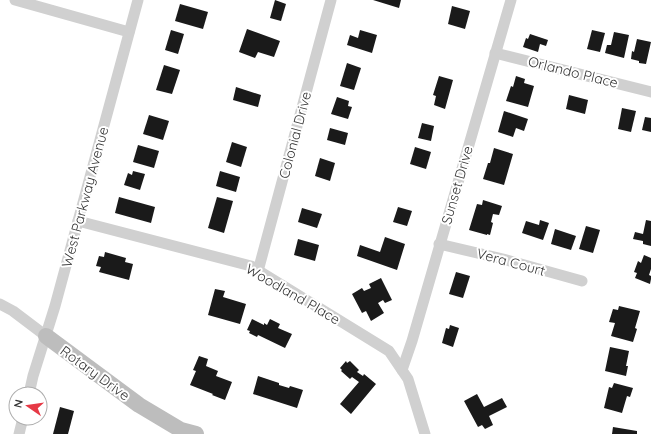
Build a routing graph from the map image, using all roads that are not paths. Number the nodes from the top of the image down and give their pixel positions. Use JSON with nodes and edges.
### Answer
{"nodes":[{"id":1,"x":15,"y":0,"type":"edge"},
{"id":2,"x":138,"y":0,"type":"edge"},
{"id":3,"x":331,"y":0,"type":"edge"},
{"id":4,"x":511,"y":0,"type":"edge"},
{"id":5,"x":129,"y":32,"type":"junction"},
{"id":6,"x":496,"y":53,"type":"junction"},
{"id":7,"x":651,"y":92,"type":"edge"},
{"id":8,"x":78,"y":221,"type":"junction"},
{"id":9,"x":439,"y":244,"type":"junction"},
{"id":10,"x":258,"y":271,"type":"junction"},
{"id":11,"x":582,"y":281,"type":"dead end"},
{"id":12,"x":0,"y":304,"type":"edge"},
{"id":13,"x":46,"y":336,"type":"junction"},
{"id":14,"x":402,"y":370,"type":"junction"},
{"id":15,"x":31,"y":386,"type":"edge"},
{"id":16,"x":196,"y":434,"type":"edge"},
{"id":17,"x":425,"y":434,"type":"edge"}],
"edges":[{"from":1,"to":5,"type":"street"},
{"from":2,"to":5,"type":"street","name":"West Parkway Avenue"},
{"from":3,"to":10,"type":"street","name":"Colonial Drive"},
{"from":4,"to":6,"type":"street","name":"Sunset Drive"},
{"from":5,"to":8,"type":"street","name":"West Parkway Avenue"},
{"from":6,"to":7,"type":"street","name":"Orlando Place"},
{"from":6,"to":9,"type":"street","name":"Sunset Drive"},
{"from":8,"to":10,"type":"street","name":"Woodland Place"},
{"from":8,"to":13,"type":"street","name":"West Parkway Avenue"},
{"from":9,"to":11,"type":"street","name":"Vera Court"},
{"from":9,"to":14,"type":"street","name":"Sunset Drive"},
{"from":10,"to":14,"type":"street","name":"Woodland Place"},
{"from":12,"to":13,"type":"street","name":"Rotary Drive"},
{"from":13,"to":15,"type":"street","name":"West Parkway Avenue"},
{"from":13,"to":16,"type":"street","name":"Rotary Drive"},
{"from":14,"to":17,"type":"street","name":"Woodland Place"}]}
